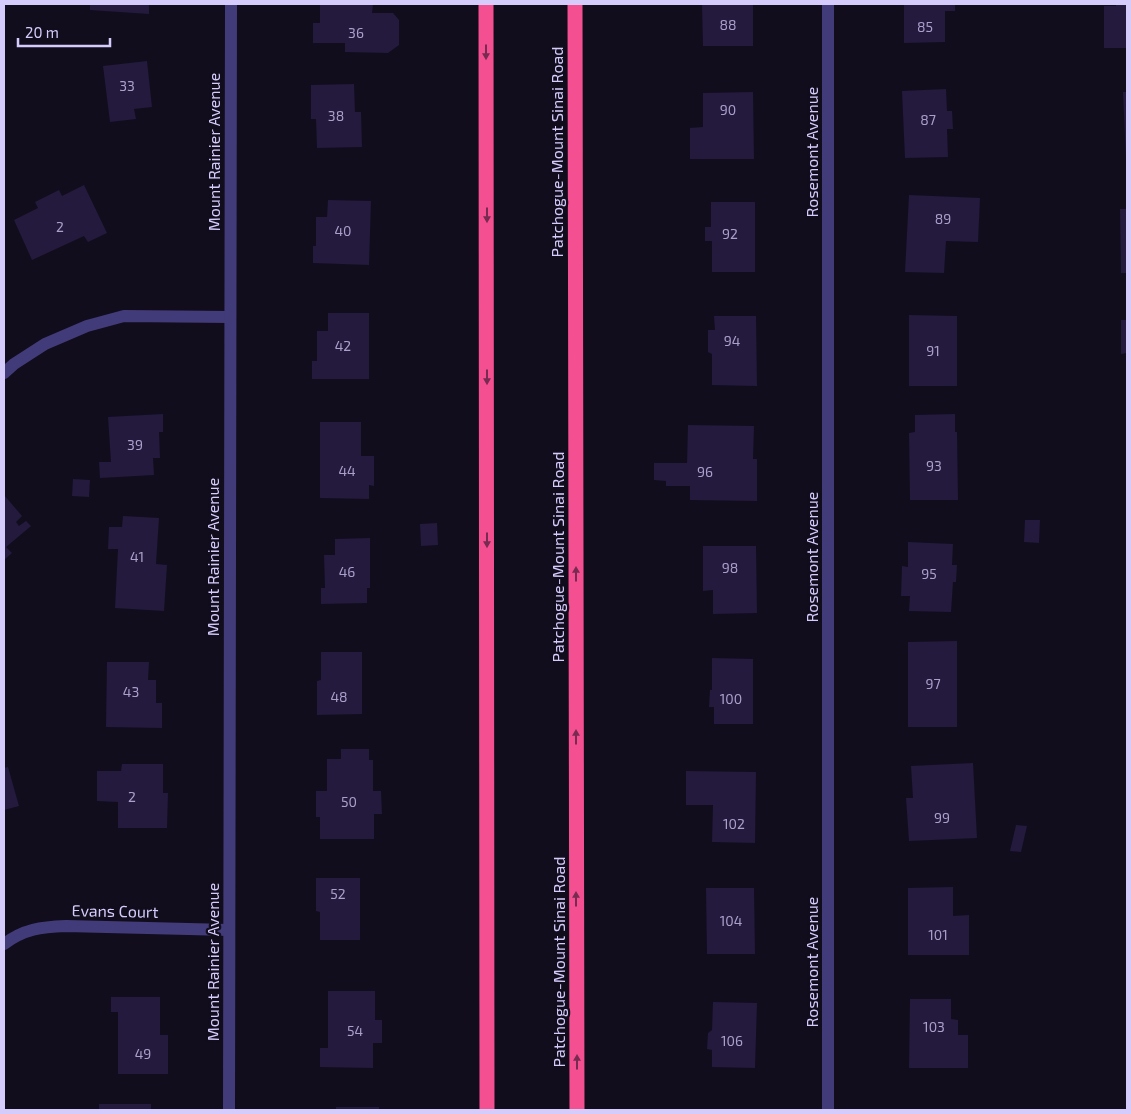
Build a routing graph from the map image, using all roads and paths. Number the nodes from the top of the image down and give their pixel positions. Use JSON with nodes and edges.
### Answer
{"nodes":[{"id":1,"x":231,"y":4,"type":"edge"},
{"id":2,"x":486,"y":4,"type":"edge"},
{"id":3,"x":574,"y":4,"type":"edge"},
{"id":4,"x":828,"y":4,"type":"edge"},
{"id":5,"x":230,"y":317,"type":"junction"},
{"id":6,"x":4,"y":373,"type":"edge"},
{"id":7,"x":230,"y":930,"type":"junction"},
{"id":8,"x":4,"y":944,"type":"edge"},
{"id":9,"x":229,"y":1110,"type":"edge"},
{"id":10,"x":488,"y":1110,"type":"edge"},
{"id":11,"x":577,"y":1110,"type":"edge"},
{"id":12,"x":828,"y":1110,"type":"edge"}],
"edges":[{"from":1,"to":5,"type":"street","name":"Mount Rainier Avenue"},
{"from":2,"to":10,"type":"highway","one_way":true},
{"from":11,"to":3,"type":"highway","name":"Patchogue-Mount Sinai Road","one_way":true},
{"from":4,"to":12,"type":"street","name":"Rosemont Avenue"},
{"from":5,"to":6,"type":"street"},
{"from":5,"to":7,"type":"street","name":"Mount Rainier Avenue"},
{"from":7,"to":8,"type":"street","name":"Evans Court"},
{"from":7,"to":9,"type":"street","name":"Mount Rainier Avenue"}]}
